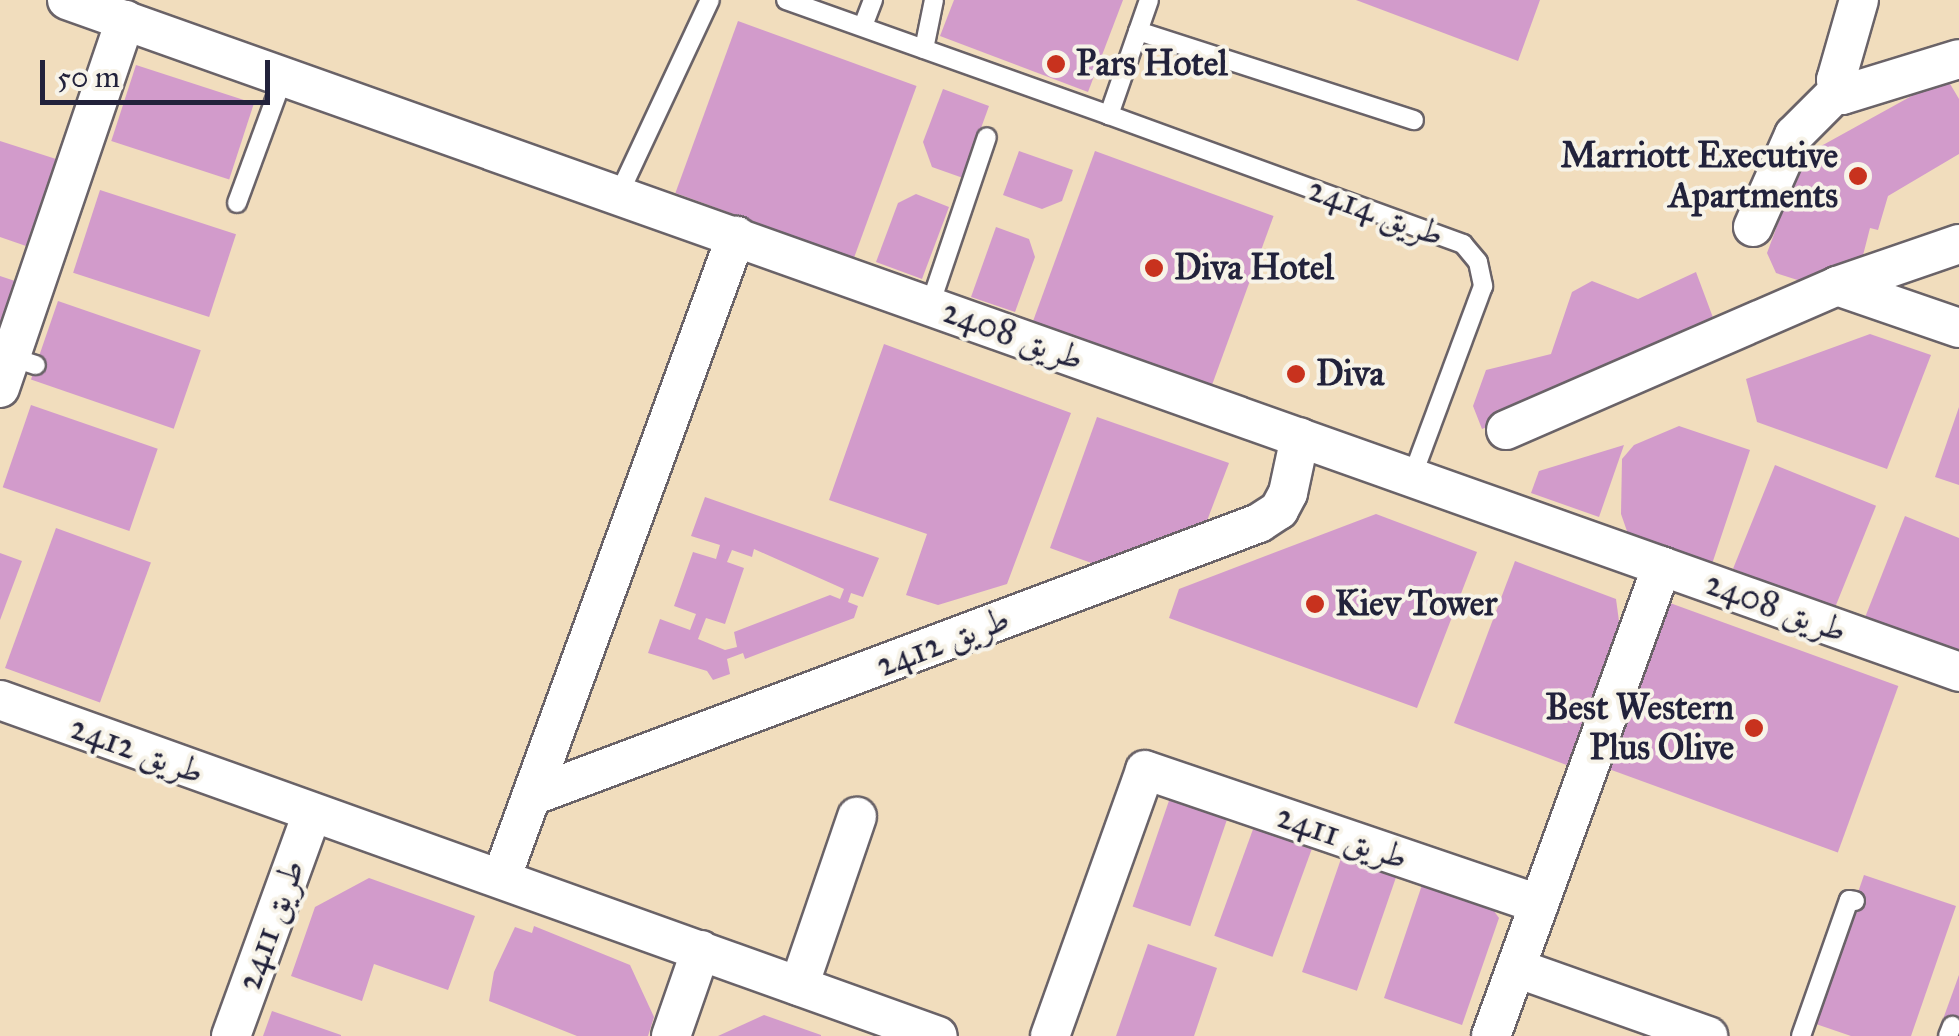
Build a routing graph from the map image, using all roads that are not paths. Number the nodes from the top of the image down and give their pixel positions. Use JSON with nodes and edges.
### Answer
{"nodes":[{"id":1,"x":67,"y":0,"type":"edge"},
{"id":2,"x":710,"y":0,"type":"edge"},
{"id":3,"x":786,"y":0,"type":"edge"},
{"id":4,"x":873,"y":0,"type":"edge"},
{"id":5,"x":934,"y":0,"type":"edge"},
{"id":6,"x":1149,"y":0,"type":"edge"},
{"id":7,"x":1859,"y":0,"type":"edge"},
{"id":8,"x":125,"y":20,"type":"junction"},
{"id":9,"x":863,"y":26,"type":"junction"},
{"id":10,"x":1138,"y":32,"type":"junction"},
{"id":11,"x":924,"y":49,"type":"junction"},
{"id":12,"x":1959,"y":58,"type":"edge"},
{"id":13,"x":284,"y":75,"type":"junction"},
{"id":14,"x":1838,"y":91,"type":"junction"},
{"id":15,"x":1109,"y":115,"type":"junction"},
{"id":16,"x":1414,"y":120,"type":"dead end"},
{"id":17,"x":988,"y":137,"type":"dead end"},
{"id":18,"x":620,"y":194,"type":"junction"},
{"id":19,"x":237,"y":203,"type":"dead end"},
{"id":20,"x":1753,"y":228,"type":"dead end"},
{"id":21,"x":736,"y":236,"type":"junction"},
{"id":22,"x":1959,"y":244,"type":"edge"},
{"id":23,"x":1838,"y":286,"type":"junction"},
{"id":24,"x":930,"y":305,"type":"junction"},
{"id":25,"x":1959,"y":328,"type":"edge"},
{"id":26,"x":16,"y":370,"type":"edge"},
{"id":27,"x":1506,"y":430,"type":"dead end"},
{"id":28,"x":1300,"y":437,"type":"junction"},
{"id":29,"x":1412,"y":477,"type":"junction"},
{"id":30,"x":1662,"y":566,"type":"junction"},
{"id":31,"x":1959,"y":672,"type":"edge"},
{"id":32,"x":0,"y":700,"type":"edge"},
{"id":33,"x":532,"y":796,"type":"junction"},
{"id":34,"x":312,"y":814,"type":"junction"},
{"id":35,"x":857,"y":817,"type":"dead end"},
{"id":36,"x":502,"y":879,"type":"junction"},
{"id":37,"x":1855,"y":901,"type":"dead end"},
{"id":38,"x":1539,"y":904,"type":"junction"},
{"id":39,"x":701,"y":950,"type":"junction"},
{"id":40,"x":1516,"y":968,"type":"junction"},
{"id":41,"x":799,"y":986,"type":"junction"},
{"id":42,"x":231,"y":1036,"type":"edge"},
{"id":43,"x":671,"y":1036,"type":"edge"},
{"id":44,"x":938,"y":1036,"type":"edge"},
{"id":45,"x":1050,"y":1036,"type":"edge"},
{"id":46,"x":1491,"y":1036,"type":"edge"},
{"id":47,"x":1708,"y":1036,"type":"edge"},
{"id":48,"x":1801,"y":1036,"type":"edge"}],
"edges":[{"from":1,"to":8,"type":"street","name":"طريق 2408"},
{"from":2,"to":18,"type":"lane"},
{"from":3,"to":9,"type":"lane","name":"طريق 2414"},
{"from":4,"to":9,"type":"lane"},
{"from":5,"to":11,"type":"lane"},
{"from":6,"to":10,"type":"lane"},
{"from":7,"to":14,"type":"street"},
{"from":8,"to":13,"type":"street","name":"طريق 2408"},
{"from":8,"to":26,"type":"street"},
{"from":9,"to":11,"type":"lane","name":"طريق 2414"},
{"from":10,"to":15,"type":"lane"},
{"from":10,"to":16,"type":"lane"},
{"from":11,"to":15,"type":"lane","name":"طريق 2414"},
{"from":12,"to":14,"type":"street"},
{"from":13,"to":18,"type":"street","name":"طريق 2408"},
{"from":13,"to":19,"type":"lane"},
{"from":14,"to":20,"type":"street"},
{"from":15,"to":29,"type":"lane","name":"طريق 2414"},
{"from":17,"to":24,"type":"lane"},
{"from":18,"to":21,"type":"street","name":"طريق 2408"},
{"from":21,"to":24,"type":"street","name":"طريق 2408"},
{"from":21,"to":33,"type":"street"},
{"from":22,"to":23,"type":"street"},
{"from":23,"to":25,"type":"street"},
{"from":23,"to":27,"type":"street"},
{"from":24,"to":28,"type":"street","name":"طريق 2408"},
{"from":28,"to":29,"type":"street","name":"طريق 2408"},
{"from":28,"to":33,"type":"street","name":"طريق 2412"},
{"from":29,"to":30,"type":"street","name":"طريق 2408"},
{"from":30,"to":31,"type":"street","name":"طريق 2408"},
{"from":30,"to":38,"type":"street"},
{"from":32,"to":34,"type":"street","name":"طريق 2412"},
{"from":33,"to":36,"type":"street"},
{"from":34,"to":36,"type":"street","name":"طريق 2412"},
{"from":34,"to":42,"type":"street","name":"طريق 2411"},
{"from":35,"to":41,"type":"street"},
{"from":36,"to":39,"type":"street","name":"طريق 2412"},
{"from":37,"to":48,"type":"lane"},
{"from":38,"to":40,"type":"street"},
{"from":38,"to":45,"type":"street","name":"طريق 2411"},
{"from":39,"to":41,"type":"street","name":"طريق 2412"},
{"from":39,"to":43,"type":"street"},
{"from":40,"to":46,"type":"street"},
{"from":40,"to":47,"type":"street"},
{"from":41,"to":44,"type":"street","name":"طريق 2412"}]}
